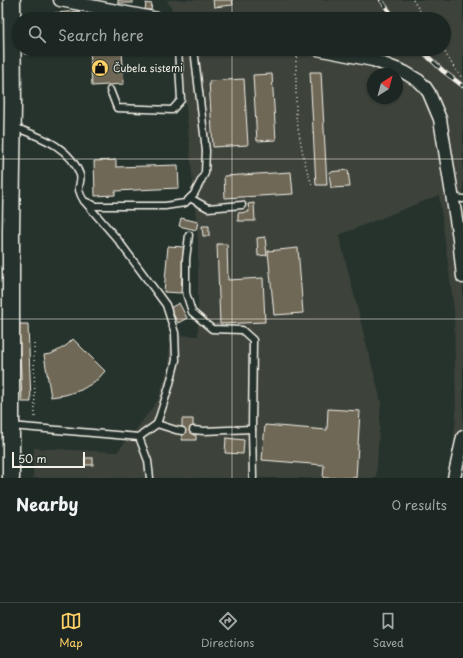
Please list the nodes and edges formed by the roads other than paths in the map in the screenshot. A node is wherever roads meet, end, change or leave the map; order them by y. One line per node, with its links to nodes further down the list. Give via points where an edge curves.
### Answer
1 (12, 0): 3 (main road)
2 (60, 0): 4 (street)
3 (12, 12)
4 (122, 12)
5 (12, 56): 10 (main road)
6 (179, 56): 9 (lane, via 182,100 172,110 117,108)
7 (195, 56): 11 (lane, via 206,151 205,173)
8 (353, 56): 12 (street, via 373,60 404,72 425,87 440,119)
9 (110, 90)
10 (13, 126): 13 (lane, via 47,140 66,152 75,163 81,177 79,189); 18 (main road)
11 (190, 198): 13 (lane, via 185,203 165,206 96,206); 14 (lane, via 208,208)
12 (458, 198): 16 (street)
13 (84, 201): 17 (lane, via 118,240 166,305 175,333 176,360)
14 (242, 205)
15 (189, 235): 19 (lane, via 186,293 192,312 212,329 242,330 252,340)
16 (463, 277)
17 (156, 424): 21 (lane); 22 (lane)
18 (6, 425): 22 (lane); 24 (main road)
19 (252, 429): 20 (lane); 26 (lane)
20 (193, 430)
21 (182, 431)
22 (140, 437): 25 (lane, via 148,461)
23 (463, 437): 27 (street)
24 (11, 478)
25 (150, 478)
26 (252, 478)
27 (454, 478)

